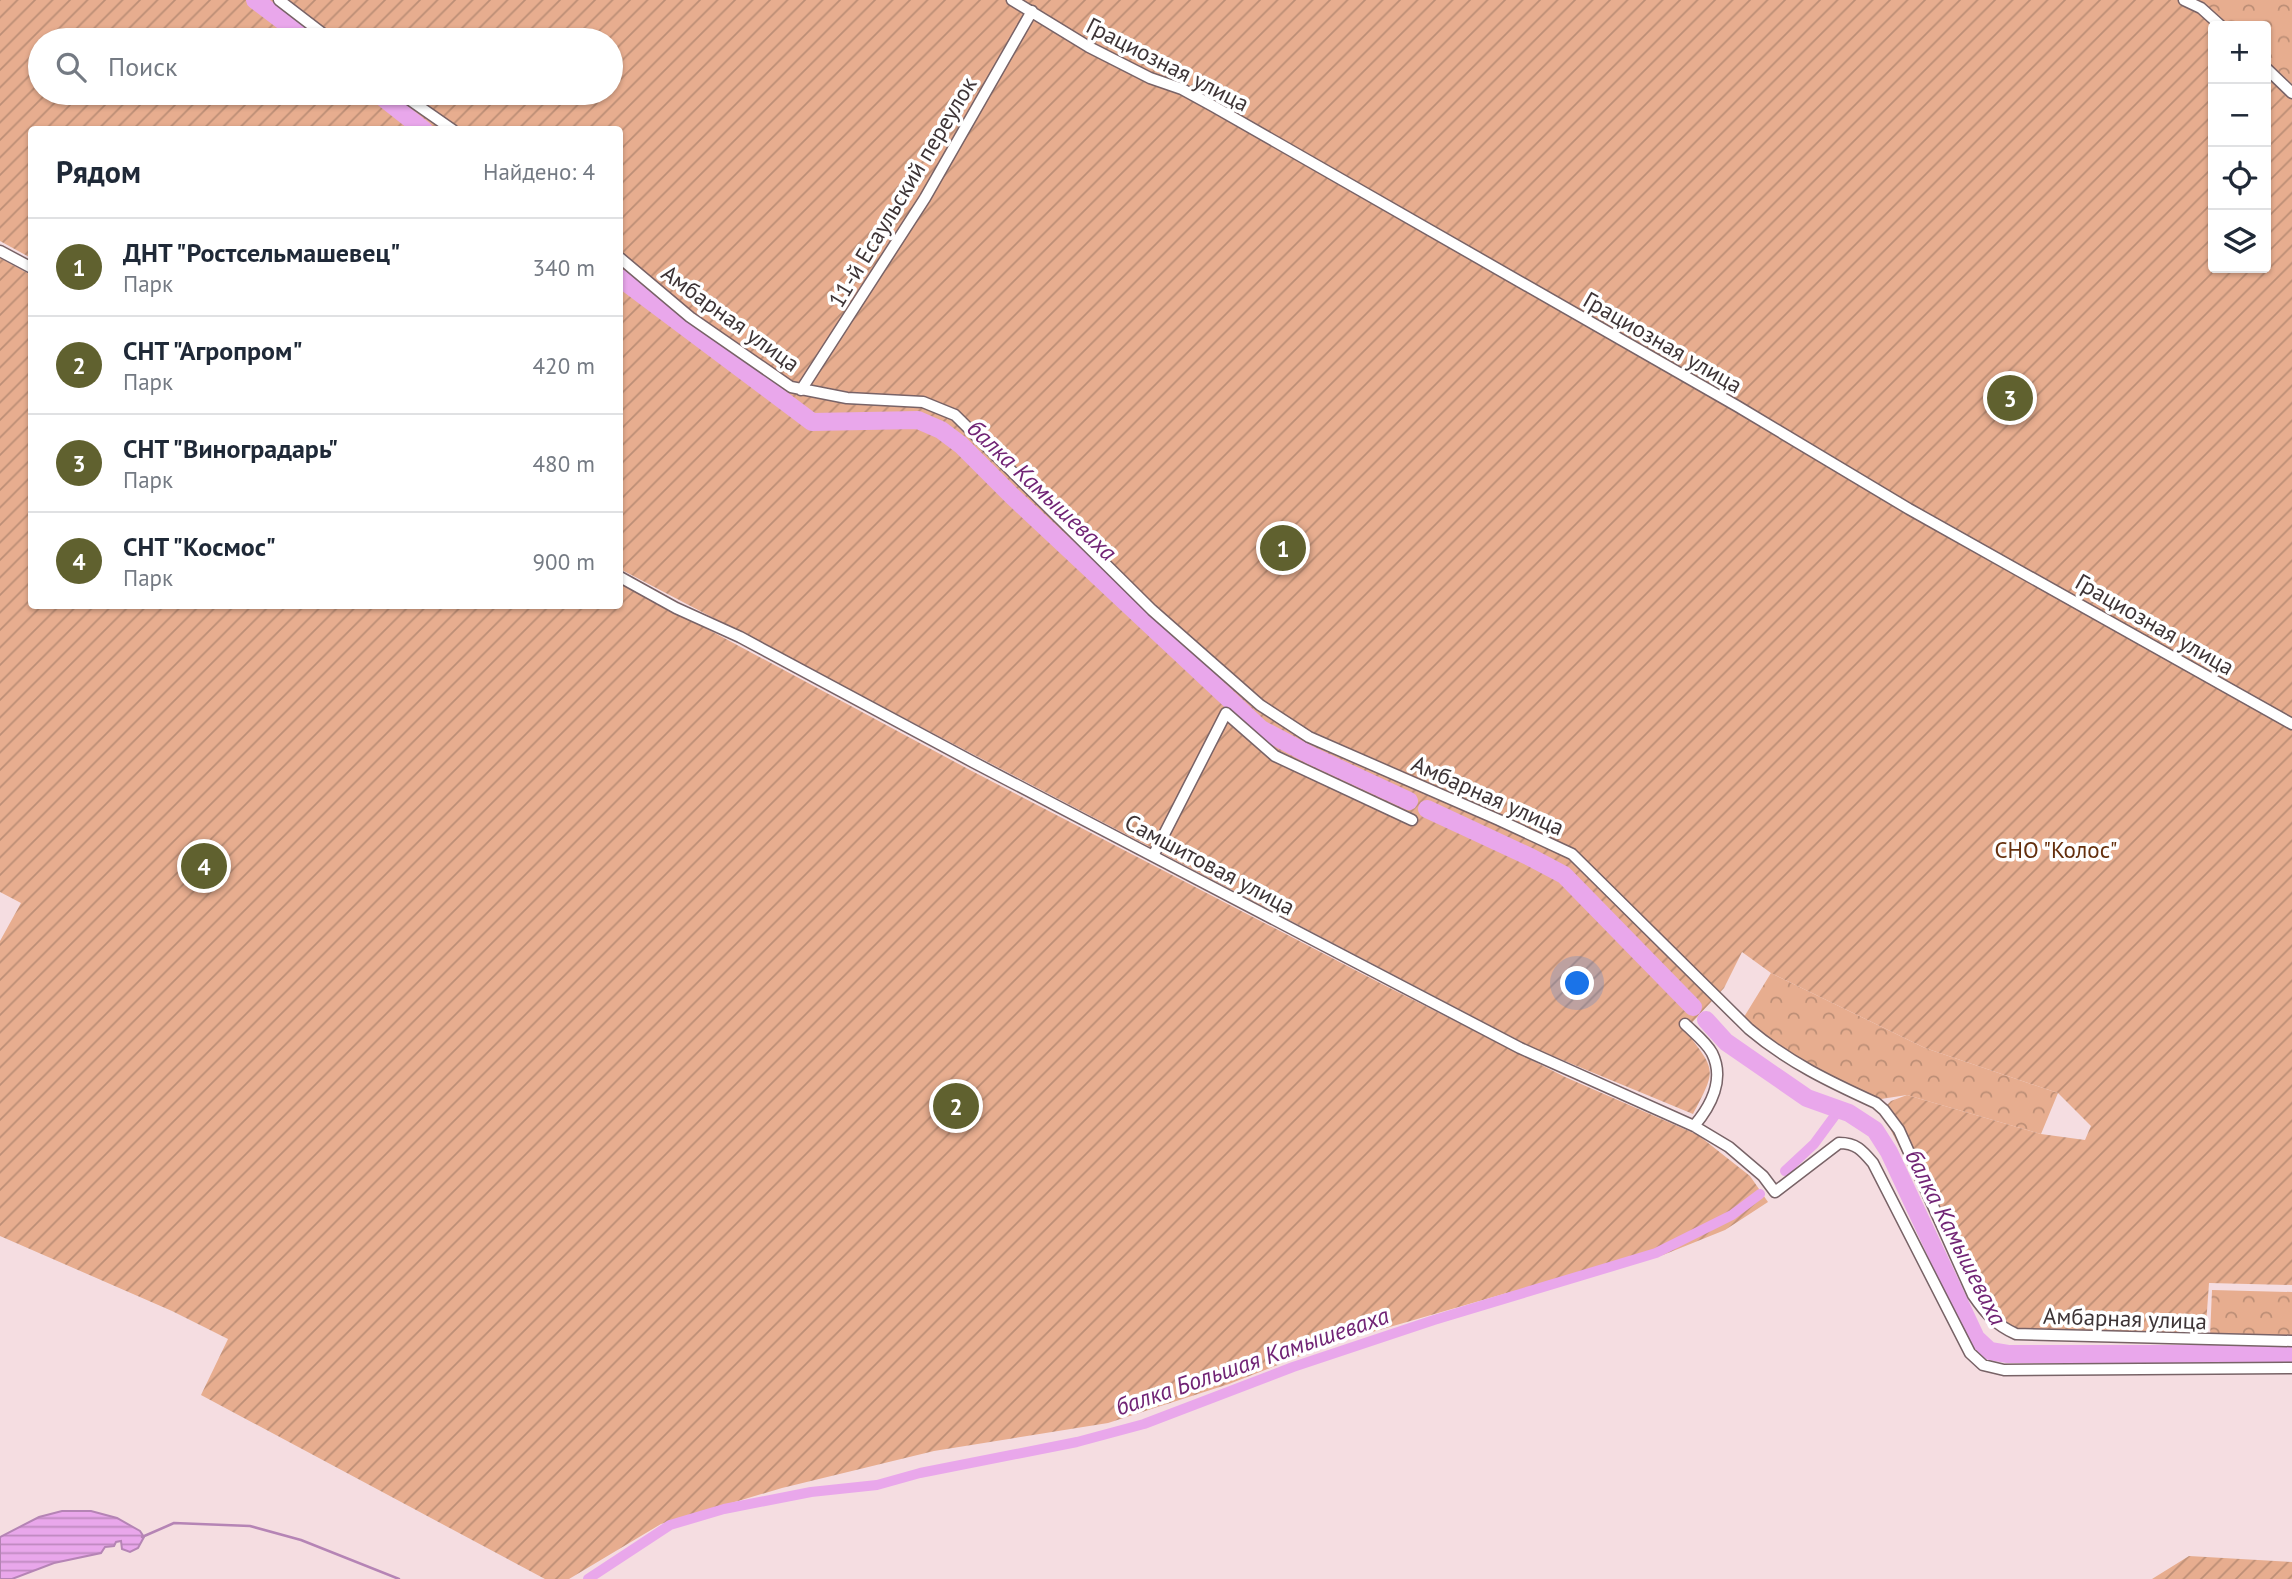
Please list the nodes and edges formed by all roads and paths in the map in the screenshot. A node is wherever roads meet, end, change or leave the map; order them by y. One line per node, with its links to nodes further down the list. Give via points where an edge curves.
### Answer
1 (279, 0): 6 (street)
2 (1012, 0): 4 (street, Грациозная улица)
3 (2183, 0): 5 (street)
4 (1032, 11): 14 (street, 11-й Есаульский переулок, via 925,198); 16 (street, Грациозная улица, via 1089,47 1213,106 1909,509)
5 (2215, 21)
6 (315, 28)
7 (2271, 73): 8 (street)
8 (2292, 93)
9 (417, 105): 10 (street)
10 (447, 126)
11 (0, 251): 13 (street)
12 (623, 261): 14 (street, Амбарная улица, via 690,317)
13 (28, 266)
14 (801, 390): 21 (street, Амбарная улица, via 923,402 955,415 1152,610 1285,723 1572,854 1775,1051 1884,1110 1899,1130 1973,1295 2003,1329 2016,1334)
15 (623, 579): 18 (street, Самшитовая улица)
16 (2292, 724)
17 (1412, 820): 18 (street, via 1275,756 1226,713)
18 (1153, 856): 20 (street, Самшитовая улица, via 1520,1048)
19 (1685, 1024): 20 (street, via 1711,1051 1717,1068 1713,1096)
20 (1694, 1126): 22 (street, Самшитовая улица, via 1729,1147 1775,1192 1839,1143 1862,1150 1873,1163 1970,1353 1983,1365 2004,1370)
21 (2292, 1341)
22 (2292, 1368)

